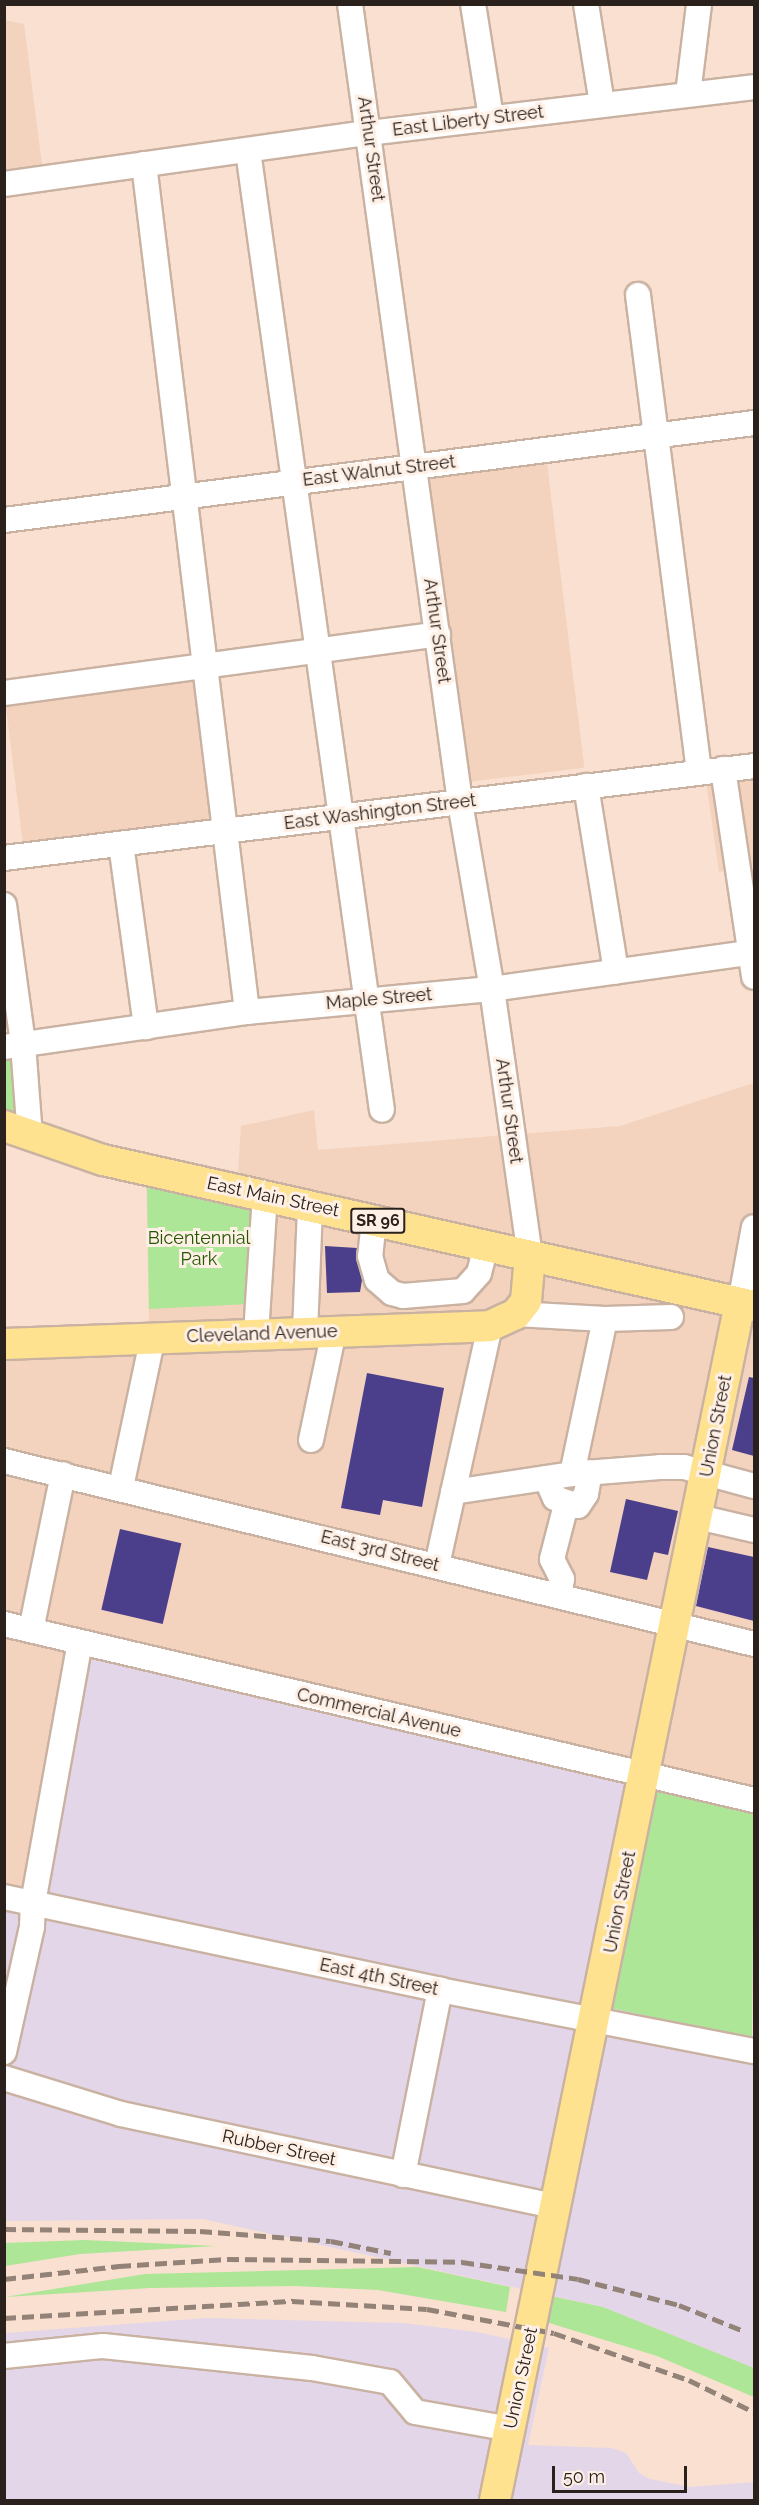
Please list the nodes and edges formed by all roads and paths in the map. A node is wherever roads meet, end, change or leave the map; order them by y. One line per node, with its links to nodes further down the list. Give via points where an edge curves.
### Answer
1 (351, 4): 9 (street, Arthur Street)
2 (473, 4): 8 (street)
3 (586, 4): 7 (street)
4 (699, 4): 6 (street)
5 (754, 87): 6 (street, East Liberty Street)
6 (688, 94): 7 (street, East Liberty Street)
7 (602, 105): 8 (street, East Liberty Street)
8 (491, 118): 9 (street, East Liberty Street)
9 (369, 133): 10 (street, East Liberty Street); 16 (street, Arthur Street)
10 (248, 151): 11 (street, East Liberty Street); 17 (street)
11 (144, 164): 12 (street, East Liberty Street); 18 (street)
12 (4, 184)
13 (638, 295): 15 (street)
14 (754, 423): 15 (street, East Walnut Street)
15 (655, 435): 16 (street, East Walnut Street); 26 (street)
16 (414, 466): 17 (street, East Walnut Street); 20 (street, Arthur Street)
17 (295, 482): 18 (street, East Walnut Street); 21 (street)
18 (184, 496): 19 (street, East Walnut Street); 22 (street)
19 (4, 520)
20 (438, 634): 21 (street); 28 (street, Arthur Street)
21 (318, 648): 22 (street); 29 (street)
22 (205, 664): 23 (street); 30 (street)
23 (4, 693)
24 (754, 766): 25 (street, East Washington Street)
25 (723, 770): 26 (street, East Washington Street); 34 (street)
26 (699, 772): 27 (street, East Washington Street)
27 (586, 786): 28 (street, East Washington Street); 35 (street)
28 (460, 802): 29 (street, East Washington Street); 37 (street, Arthur Street)
29 (341, 816): 30 (street, East Washington Street); 38 (street)
30 (225, 831): 31 (street, East Washington Street); 39 (street)
31 (121, 844): 32 (street, East Washington Street); 40 (street)
32 (4, 858)
33 (4, 905): 41 (street)
34 (753, 952): 35 (street, Maple Street); 36 (street)
35 (616, 972): 37 (street, Maple Street)
36 (754, 977)
37 (492, 989): 38 (street, Maple Street); 49 (street, Arthur Street)
38 (367, 1000): 39 (street, Maple Street); 42 (street)
39 (247, 1012): 40 (street, Maple Street)
40 (146, 1027): 41 (street, Maple Street)
41 (14, 1046): 43 (street)
42 (382, 1110)
43 (17, 1132): 44 (main road, East Main Street / SR 96, via 103,1160)
44 (265, 1196): 45 (main road, East Main Street / SR 96); 55 (street)
45 (310, 1206): 46 (main road, East Main Street / SR 96); 54 (street)
46 (374, 1220): 48 (main road, East Main Street / SR 96); 48 (street, via 370,1256 374,1272 382,1287 403,1296 463,1291 479,1273)
47 (754, 1227): 50 (street)
48 (486, 1246): 49 (main road, East Main Street / SR 96)
49 (530, 1256): 50 (main road, East Main Street / SR 96); 53 (main road, via 526,1301)
50 (747, 1305): 62 (main road, Union Street)
51 (671, 1317): 52 (street, Cleveland Avenue)
52 (605, 1319): 53 (street, Cleveland Avenue); 60 (street)
53 (503, 1320): 54 (main road, Cleveland Avenue); 66 (street)
54 (320, 1332): 55 (main road, Cleveland Avenue); 58 (street)
55 (256, 1334): 56 (main road, Cleveland Avenue)
56 (153, 1337): 57 (main road, Cleveland Avenue); 65 (street)
57 (4, 1344)
58 (311, 1440)
59 (4, 1461): 61 (street, East 3rd Street)
60 (581, 1473): 62 (street, via 684,1467); 63 (street); 67 (street, via 582,1503)
61 (63, 1474): 65 (street, East 3rd Street); 74 (street)
62 (706, 1476): 64 (street); 68 (main road, Union Street)
63 (546, 1478): 66 (street); 67 (street, via 551,1494)
64 (754, 1486)
65 (122, 1487): 70 (street, East 3rd Street)
66 (453, 1492): 70 (street)
67 (566, 1505): 71 (street, via 552,1559 562,1579)
68 (698, 1517): 69 (street); 73 (main road, Union Street)
69 (754, 1530)
70 (437, 1565): 71 (street, East 3rd Street)
71 (560, 1596): 73 (street, East 3rd Street)
72 (4, 1624): 74 (street, Commercial Avenue)
73 (677, 1625): 76 (street, East 3rd Street); 77 (main road, Union Street)
74 (31, 1630): 75 (street, Commercial Avenue)
75 (80, 1642): 77 (street, Commercial Avenue); 80 (street)
76 (754, 1644)
77 (645, 1776): 78 (street, Commercial Avenue); 82 (main road, Union Street)
78 (754, 1800)
79 (4, 1897): 80 (street, East 4th Street)
80 (33, 1903): 81 (street, East 4th Street); 84 (street, via 32,1927)
81 (440, 1990): 82 (street, East 4th Street); 86 (street)
82 (596, 2018): 83 (street, East 4th Street); 87 (main road, Union Street)
83 (754, 2051)
84 (4, 2052)
85 (4, 2078): 86 (street, Rubber Street, via 121,2114)
86 (403, 2175): 87 (street, Rubber Street)
87 (557, 2207): 89 (main road, Union Street)
88 (4, 2356): 89 (street, via 103,2346 312,2368 390,2382 415,2412)
89 (510, 2429): 90 (main road, Union Street)
90 (495, 2500)

